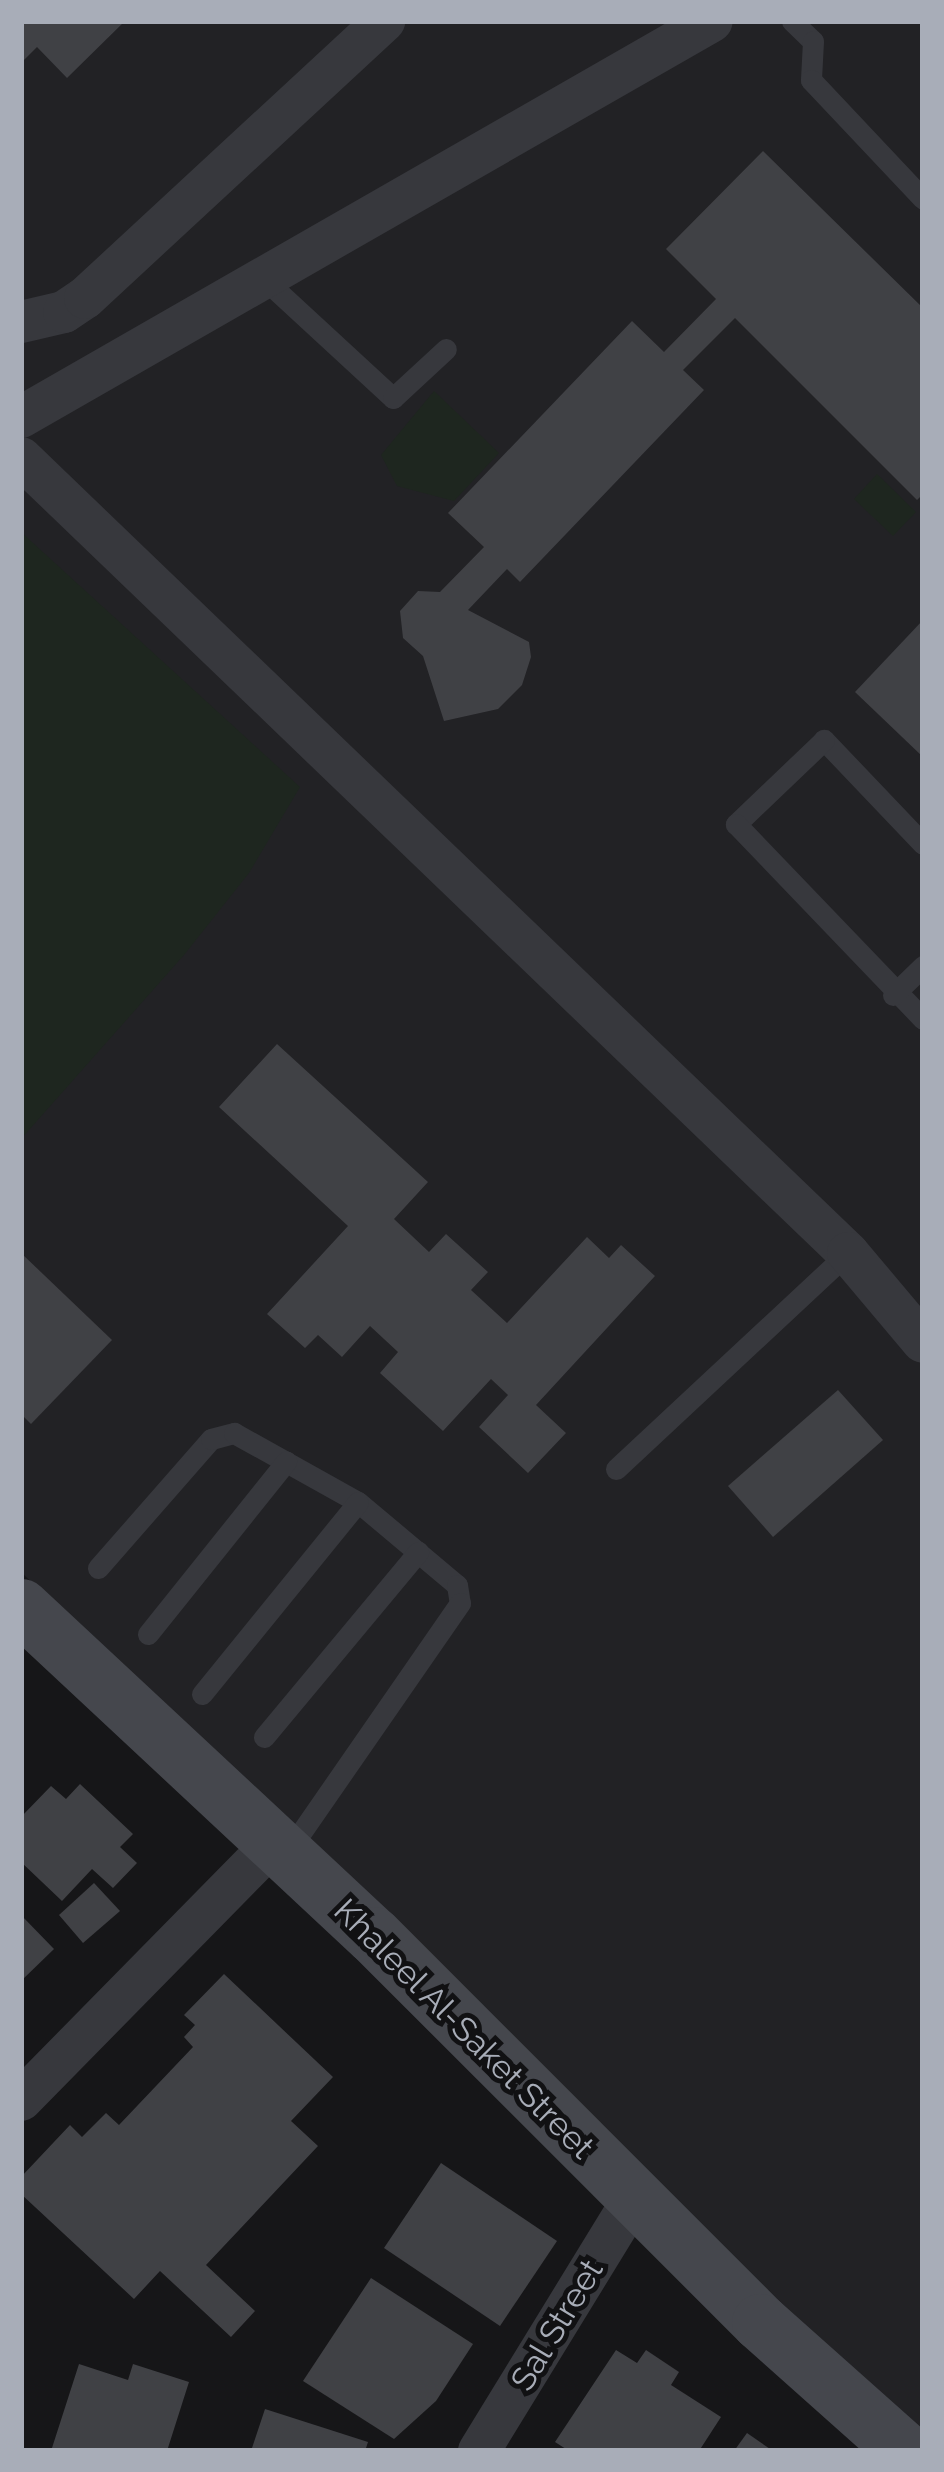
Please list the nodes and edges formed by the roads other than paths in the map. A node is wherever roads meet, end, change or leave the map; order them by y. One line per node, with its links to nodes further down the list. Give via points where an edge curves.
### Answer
1 (385, 21): 6 (street, via 85,298)
2 (792, 21): 4 (lane, via 813,41 811,80)
3 (684, 27): 5 (street)
4 (923, 199)
5 (263, 278): 7 (lane, via 393,398); 8 (street)
6 (21, 322)
7 (446, 349)
8 (21, 417)
9 (21, 458): 14 (street)
10 (923, 844): 12 (lane, via 824,740 736,824)
11 (923, 966): 12 (lane)
12 (893, 995): 13 (lane)
13 (923, 1019)
14 (848, 1253): 15 (street); 17 (lane)
15 (918, 1324)
16 (286, 1462): 18 (lane); 20 (lane, via 235,1433 212,1439); 22 (lane)
17 (616, 1468)
18 (358, 1502): 19 (lane); 23 (lane)
19 (418, 1552): 24 (lane); 25 (lane, via 457,1585 460,1603)
20 (98, 1568)
21 (21, 1607): 25 (street, Khaleel Al-Saket Street)
22 (148, 1634)
23 (202, 1694)
24 (265, 1736)
25 (279, 1850): 26 (street); 27 (street, Khaleel Al-Saket Street)
26 (21, 2100)
27 (634, 2198): 28 (street, Sal Street); 29 (street, Khaleel Al-Saket Street)
28 (479, 2451)
29 (905, 2451)

